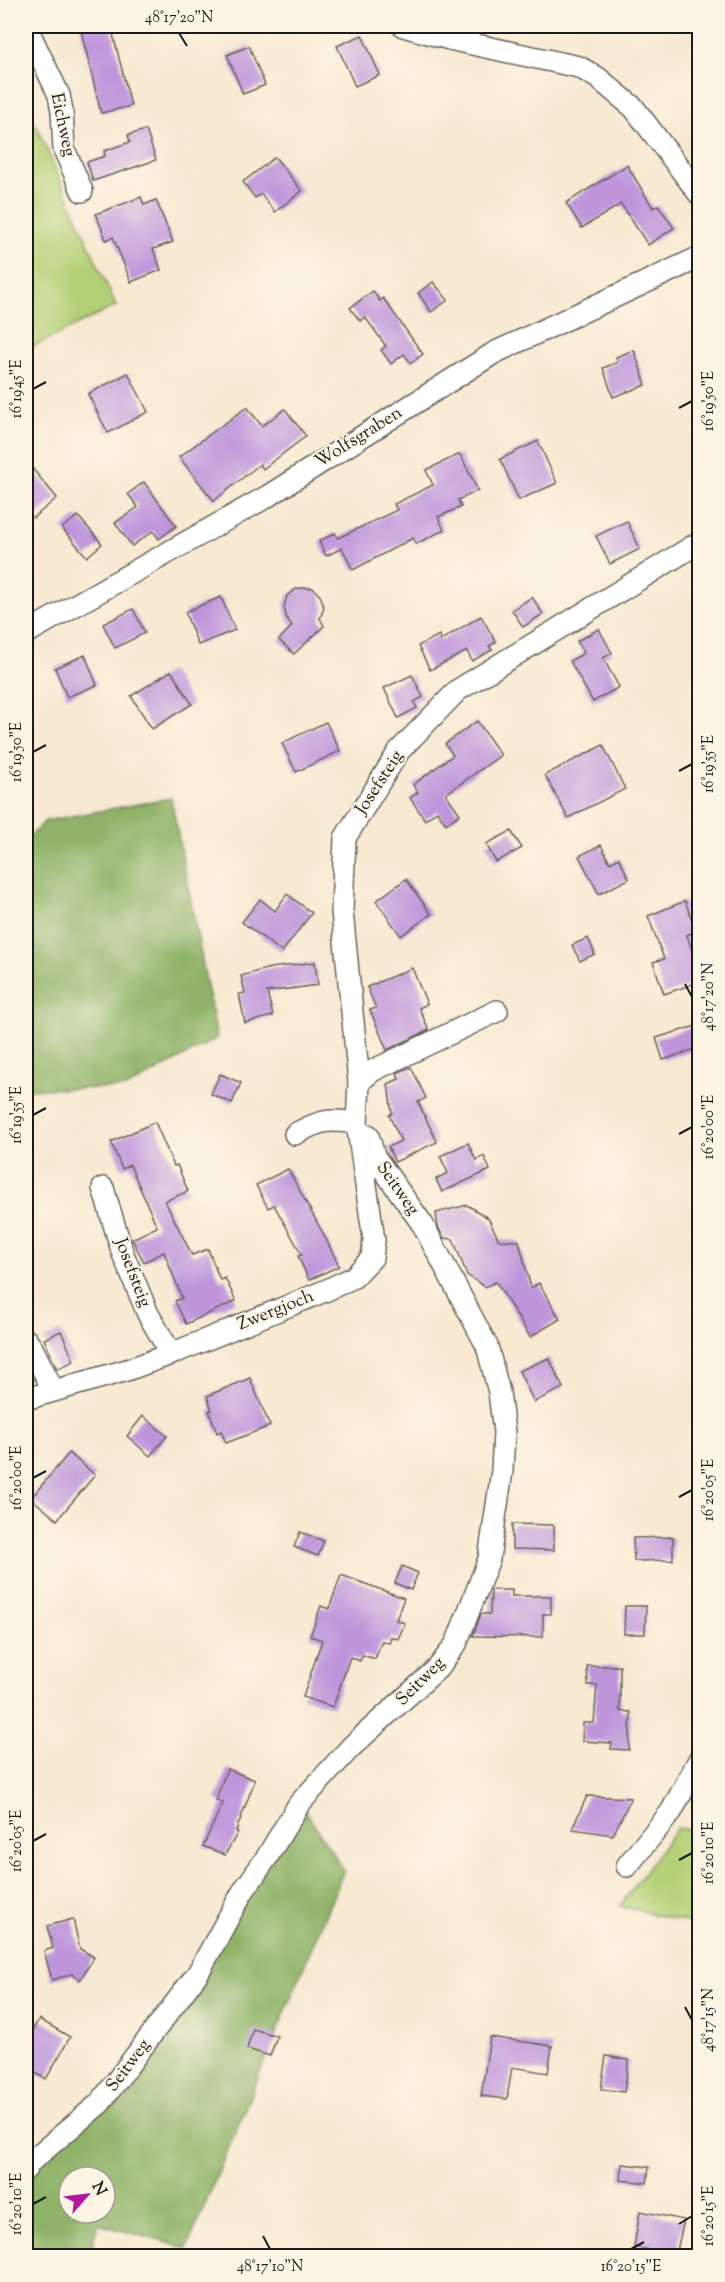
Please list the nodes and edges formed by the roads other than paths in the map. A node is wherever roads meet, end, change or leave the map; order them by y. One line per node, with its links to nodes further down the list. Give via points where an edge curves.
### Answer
1 (26, 26): 3 (street, Eichweg, via 59,96 64,149)
2 (403, 26): 4 (street, via 557,61 588,72 634,108)
3 (82, 191)
4 (699, 195)
5 (699, 257): 7 (street, Wolfsgraben, via 494,353 268,496)
6 (699, 542): 9 (street, Josefsteig, via 458,690 399,751 345,838 342,911)
7 (26, 633)
8 (497, 1011): 9 (street, via 372,1071)
9 (359, 1083): 10 (street, Josefsteig)
10 (358, 1114): 11 (street, via 339,1121 317,1122); 14 (street, Zwergjoch, via 374,1240 372,1258 354,1277 327,1290); 19 (street, Seitweg, via 375,1156 423,1225 487,1346 504,1432 489,1559 456,1644 438,1668 351,1747 299,1804 242,1893 198,1973 100,2103)
11 (295, 1134)
12 (103, 1188): 14 (street, Josefsteig, via 123,1254 148,1314)
13 (26, 1340): 15 (street)
14 (171, 1354): 15 (street, Zwergjoch)
15 (53, 1390): 16 (street, Zwergjoch)
16 (26, 1399)
17 (699, 1758): 18 (street, via 671,1812)
18 (627, 1866)
19 (26, 2169)

